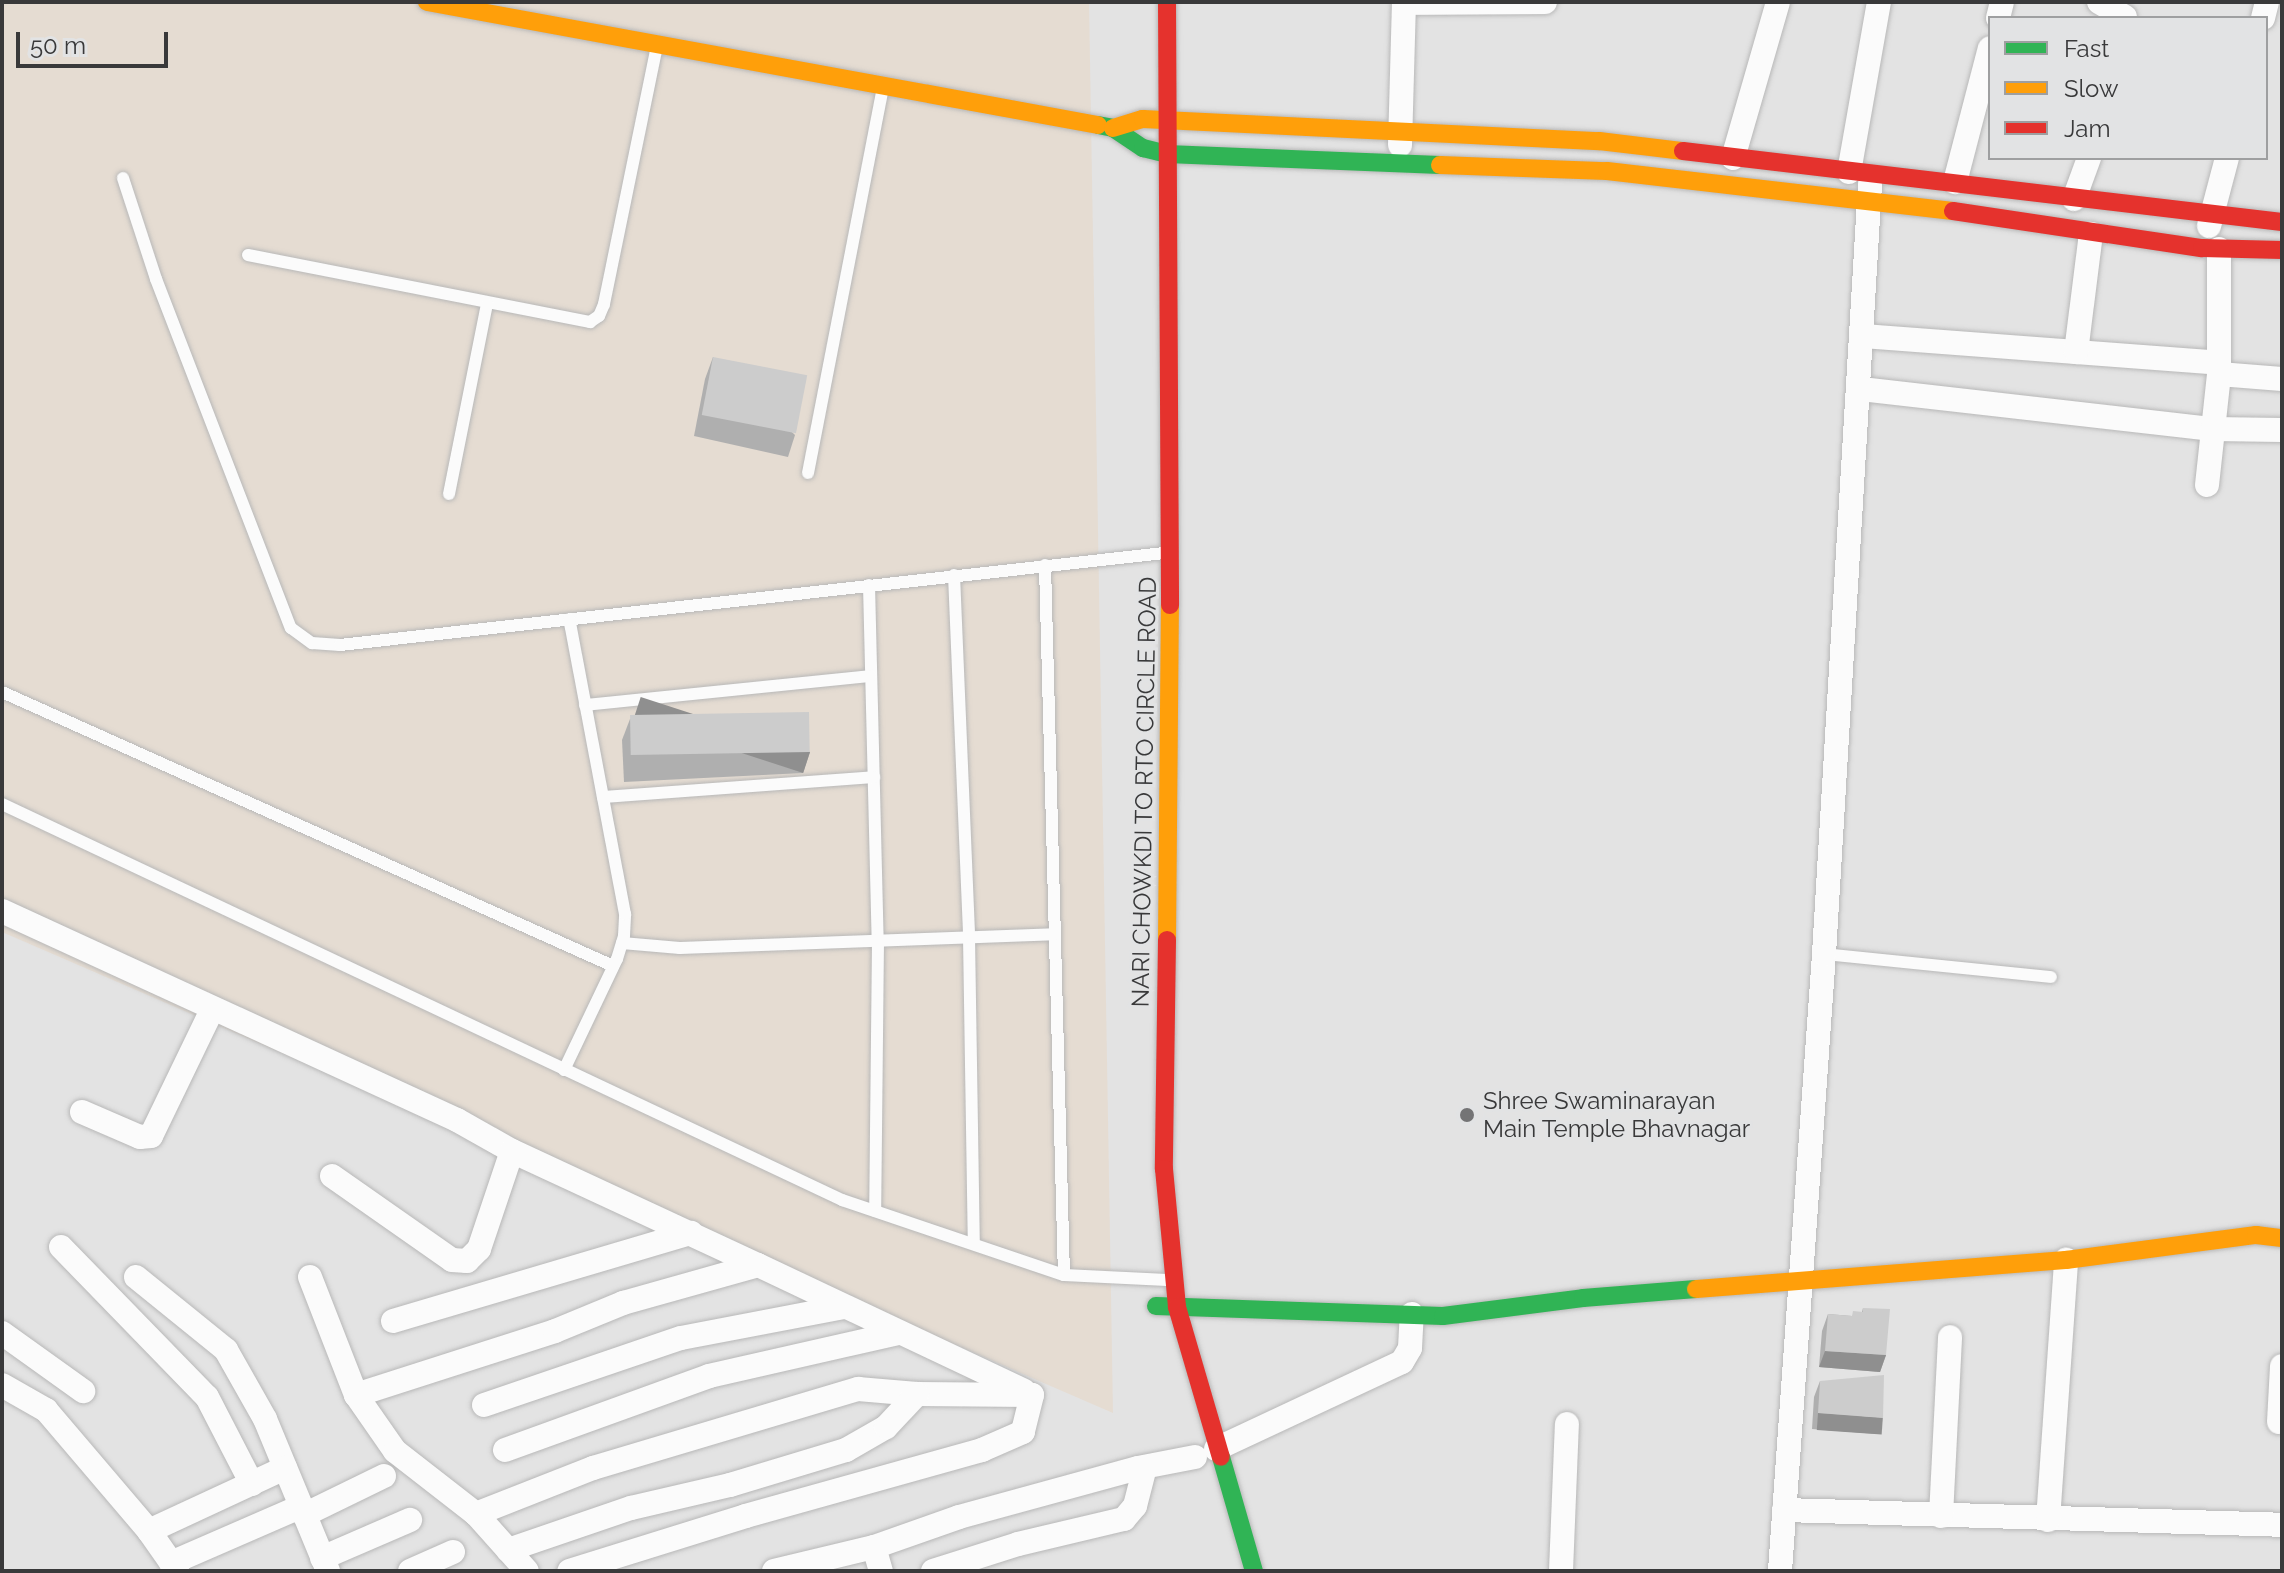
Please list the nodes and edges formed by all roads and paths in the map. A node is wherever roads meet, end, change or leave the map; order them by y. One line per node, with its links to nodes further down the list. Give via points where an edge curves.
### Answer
1 (427, 2): 9 (main road)
2 (1167, 2): 13 (main road, NARI CHOWKDI TO RTO CIRCLE ROAD)
3 (1545, 2): 7 (street)
4 (1778, 2): 18 (street)
5 (1879, 2): 22 (street)
6 (2099, 2): 8 (street)
7 (1404, 3): 15 (street)
8 (2127, 12)
9 (658, 43): 11 (main road); 33 (lane, via 599,316 578,322)
10 (1988, 56): 24 (street)
11 (883, 88): 14 (main road); 41 (lane)
12 (1143, 112): 13 (main road); 14 (main road); 17 (main road)
13 (1167, 122): 15 (main road); 16 (main road, NARI CHOWKDI TO RTO CIRCLE ROAD)
14 (1113, 128): 17 (main road)
15 (1399, 132): 18 (main road, via 1599,141); 21 (street)
16 (1167, 154): 17 (main road); 21 (main road); 44 (main road, NARI CHOWKDI TO RTO CIRCLE ROAD)
17 (1143, 156)
18 (1733, 158): 22 (main road)
19 (2088, 160): 25 (street)
20 (2226, 160): 27 (street)
21 (1400, 163): 26 (main road, via 1607,171)
22 (1861, 173): 24 (main road); 26 (street)
23 (123, 178): 48 (lane, via 156,279 291,628 312,643 340,645)
24 (1955, 182): 25 (main road)
25 (2074, 199): 27 (main road)
26 (1867, 202): 29 (main road); 34 (street)
27 (2212, 214): 28 (main road); 30 (street)
28 (2282, 222)
29 (2091, 234): 30 (main road); 35 (street)
30 (2211, 248): 31 (main road); 36 (street)
31 (2282, 250)
32 (248, 255): 33 (lane)
33 (487, 304): 43 (lane)
34 (1863, 336): 35 (street); 38 (street)
35 (2076, 352): 36 (street)
36 (2219, 368): 37 (street); 39 (street)
37 (2282, 379)
38 (1861, 389): 39 (street); 60 (street)
39 (2213, 429): 40 (street); 42 (street)
40 (2282, 430)
41 (808, 473)
42 (2207, 485)
43 (449, 494)
44 (1171, 553): 45 (lane); 79 (main road, NARI CHOWKDI TO RTO CIRCLE ROAD, via 1164,1169)
45 (1045, 565): 46 (lane); 56 (lane)
46 (954, 575): 47 (lane); 57 (lane)
47 (869, 585): 48 (lane); 49 (lane)
48 (569, 619): 51 (lane)
49 (871, 676): 51 (lane); 52 (lane)
50 (2, 692): 61 (lane)
51 (585, 705): 53 (lane)
52 (874, 777): 53 (lane); 58 (lane)
53 (603, 797): 59 (lane, via 625,914)
54 (2, 804): 64 (lane)
55 (2, 911): 63 (street)
56 (1054, 934): 57 (lane); 76 (lane)
57 (969, 937): 58 (lane); 71 (lane)
58 (878, 941): 59 (lane, via 680,948); 68 (lane)
59 (622, 943): 61 (lane)
60 (1824, 954): 62 (lane); 81 (street)
61 (613, 966): 64 (lane)
62 (2051, 977)
63 (212, 1010): 65 (street, via 151,1136 140,1137); 66 (street, via 445,1114)
64 (564, 1070): 68 (lane)
65 (82, 1112)
66 (512, 1151): 67 (street, via 479,1249 467,1261 452,1260); 69 (street)
67 (332, 1176)
68 (875, 1211): 71 (lane)
69 (691, 1233): 75 (street); 85 (street)
70 (2282, 1238): 74 (main road, via 2256,1235)
71 (974, 1244): 76 (lane)
72 (61, 1247): 103 (street, via 207,1397)
73 (1150, 1260): 80 (main road)
74 (2066, 1260): 81 (main road); 109 (street)
75 (758, 1265): 82 (street); 93 (street, via 623,1303 555,1331)
76 (1064, 1275): 80 (lane)
77 (136, 1277): 101 (street, via 226,1350 265,1419)
78 (310, 1277): 93 (street)
79 (1174, 1280): 80 (lane); 83 (main road, NARI CHOWKDI TO RTO CIRCLE ROAD)
80 (1152, 1281): 83 (main road, via 1158,1313)
81 (1800, 1282): 84 (main road, via 1583,1298 1443,1316); 104 (street)
82 (844, 1307): 87 (street); 95 (street, via 674,1340)
83 (1177, 1307): 84 (main road); 99 (main road, NARI CHOWKDI TO RTO CIRCLE ROAD)
84 (1412, 1314): 99 (street, via 1410,1348 1402,1362)
85 (393, 1321)
86 (2, 1333): 91 (street)
87 (898, 1333): 94 (street); 98 (street, via 705,1377)
88 (1950, 1337): 107 (street)
89 (2282, 1366): 96 (street)
90 (2, 1385): 111 (street, via 46,1410)
91 (83, 1391)
92 (917, 1394): 94 (street); 106 (street, via 858,1389 593,1468); 113 (street, via 886,1427 846,1450 631,1508)
93 (356, 1395): 106 (street, via 395,1451)
94 (1032, 1395): 119 (street, via 1023,1432 982,1450)
95 (484, 1405)
96 (2279, 1422)
97 (1567, 1424): 124 (street)
98 (505, 1450)
99 (1200, 1455): 100 (street); 123 (main road, NARI CHOWKDI TO RTO CIRCLE ROAD)
100 (1145, 1467): 112 (street, via 959,1517); 122 (street, via 1135,1506 1124,1519)
101 (285, 1468): 103 (street); 105 (street)
102 (384, 1476): 105 (street)
103 (252, 1484): 111 (street)
104 (1784, 1510): 107 (street); 125 (street)
105 (302, 1511): 115 (street); 116 (street)
106 (476, 1514): 113 (street)
107 (1941, 1516): 109 (street)
108 (410, 1520): 115 (street)
109 (2048, 1520): 110 (street)
110 (2282, 1525)
111 (149, 1531): 116 (street)
112 (874, 1547): 120 (street); 121 (street)
113 (508, 1550): 118 (street)
114 (453, 1552): 117 (street)
115 (325, 1564)
116 (174, 1567)
117 (410, 1571)
118 (527, 1571)
119 (569, 1571)
120 (774, 1571)
121 (881, 1571)
122 (933, 1571)
123 (1254, 1571)
124 (1561, 1571)
125 (1780, 1571)

